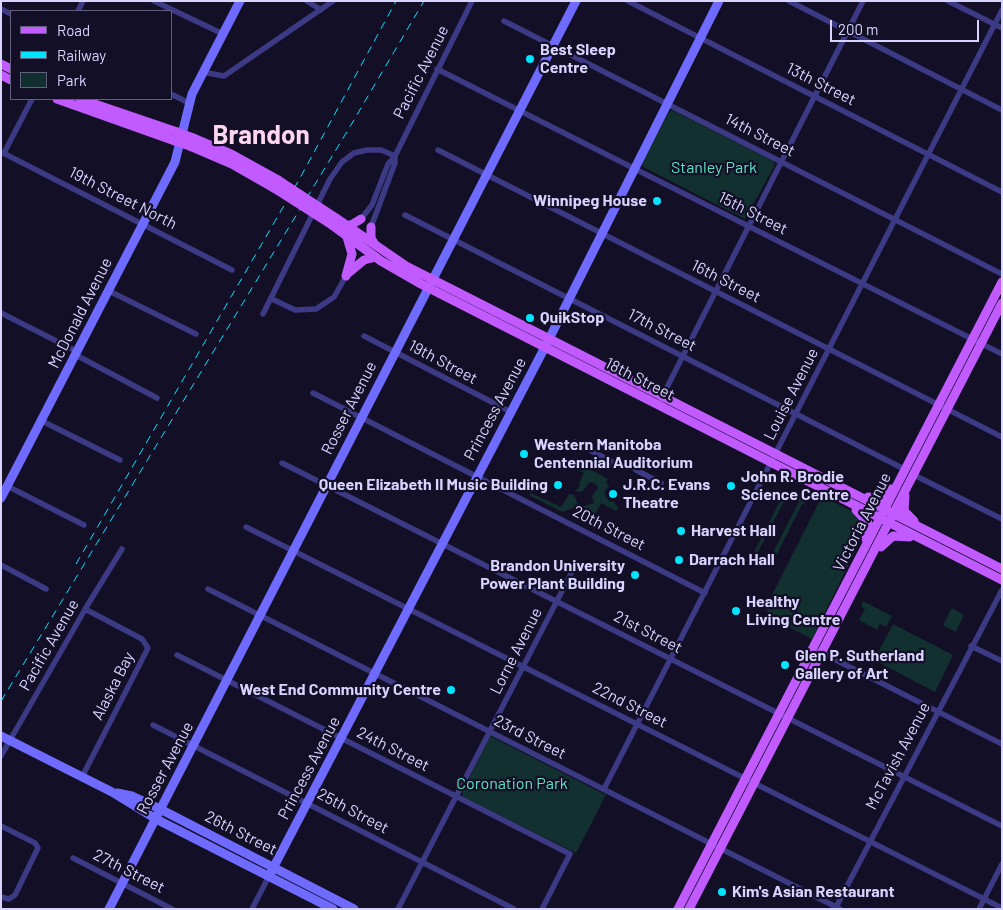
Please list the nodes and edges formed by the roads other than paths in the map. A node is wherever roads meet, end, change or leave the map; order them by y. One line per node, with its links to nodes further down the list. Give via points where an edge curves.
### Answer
1 (154, 1): 18 (street)
2 (240, 1): 18 (street, McDonald Avenue)
3 (307, 1): 12 (street)
4 (333, 1): 12 (street)
5 (472, 1): 21 (street, Pacific Avenue)
6 (576, 1): 20 (street, Rosser Avenue)
7 (628, 1): 19 (street, 13th Street)
8 (720, 1): 19 (street, Princess Avenue)
9 (789, 1): 17 (street)
10 (864, 1): 17 (street)
11 (948, 1): 15 (street)
12 (321, 10): 22 (street, via 224,76)
13 (1002, 10): 15 (street, Louise Avenue)
14 (504, 21): 20 (street, 14th Street)
15 (994, 24): 16 (street); 23 (street, Louise Avenue)
16 (1002, 28)
17 (848, 32): 23 (street); 25 (street)
18 (223, 34): 22 (street, McDonald Avenue)
19 (701, 38): 25 (street, 13th Street); 30 (street, Princess Avenue)
20 (554, 45): 30 (street, 14th Street); 31 (street, Rosser Avenue)
21 (437, 69): 31 (street, 15th Street); 37 (street, Pacific Avenue)
22 (203, 72): 29 (street, McDonald Avenue)
23 (961, 89): 32 (street); 36 (street, Louise Avenue)
24 (172, 94): 29 (street)
25 (815, 96): 36 (street, 13th Street); 38 (street)
26 (31, 100): 35 (street)
27 (60, 100): 33 (main road)
28 (83, 100): 33 (main road)
29 (189, 103): 33 (street, McDonald Avenue)
30 (668, 103): 38 (street, 14th Street); 39 (street, Princess Avenue)
31 (521, 110): 39 (street, 15th Street); 40 (street, Rosser Avenue)
32 (1002, 110)
33 (178, 138): 45 (main road, 18th Street, bridge, via 276,184); 46 (street, McDonald Avenue, via 175,162)
34 (438, 150): 40 (street, 16th Street)
35 (2, 152): 46 (street, 19th Street North)
36 (928, 154): 41 (street, 13th Street); 44 (street, Louise Avenue)
37 (395, 156): 43 (street, Pacific Avenue, via 388,164 372,206); 49 (street, Pacific Avenue); 63 (street, via 381,150 367,150 354,153 342,162 330,179)
38 (782, 162): 44 (street, 14th Street); 48 (street)
39 (635, 168): 48 (street, 15th Street); 50 (street, Princess Avenue)
40 (488, 175): 50 (street, 16th Street); 52 (street, Rosser Avenue)
41 (1002, 192)
42 (405, 215): 52 (street, 17th Street)
43 (361, 219): 47 (main road)
44 (895, 219): 55 (street, 14th Street); 58 (street, Louise Avenue)
45 (334, 221): 47 (main road, 18th Street); 51 (main road, 18th Street)
46 (143, 224): 54 (street, 19th Street North); 60 (street, McDonald Avenue)
47 (345, 225): 53 (main road, 18th Street)
48 (749, 226): 58 (street, 15th Street); 61 (street)
49 (371, 227): 53 (main road)
50 (602, 233): 61 (street, 16th Street); 62 (street, Princess Avenue)
51 (347, 236): 53 (main road, 18th Street); 56 (main road, via 352,254)
52 (455, 239): 59 (street, Rosser Avenue); 62 (street, 17th Street)
53 (376, 252): 56 (main road); 59 (main road, 18th Street)
54 (232, 270)
55 (1002, 274)
56 (346, 276): 63 (street, via 334,297 316,309 295,310)
57 (1002, 282): 69 (main road, Victoria Avenue)
58 (862, 283): 69 (street, 15th Street); 71 (street, Louise Avenue)
59 (432, 285): 70 (main road, 18th Street); 72 (street, Rosser Avenue)
60 (109, 291): 67 (street); 73 (street, McDonald Avenue)
61 (716, 291): 71 (street, 16th Street); 75 (street)
62 (569, 298): 70 (street, Princess Avenue); 75 (street, 17th Street)
63 (272, 299): 66 (street)
64 (1002, 303): 69 (main road, Victoria Avenue)
65 (1, 313): 73 (street)
66 (263, 314)
67 (196, 334)
68 (364, 336): 72 (street, 19th Street)
69 (977, 342): 74 (street, 15th Street); 79 (main road, Victoria Avenue)
70 (546, 343): 78 (main road, 18th Street); 80 (street, Princess Avenue)
71 (829, 349): 79 (street, 16th Street); 81 (street, Louise Avenue)
72 (394, 352): 80 (street, 19th Street); 82 (street, Rosser Avenue)
73 (77, 353): 77 (street); 83 (street, McDonald Avenue)
74 (1002, 354)
75 (683, 356): 78 (street); 81 (street, 17th Street)
76 (313, 393): 82 (street, 20th Street)
77 (157, 398)
78 (660, 401): 86 (main road, 18th Street)
79 (943, 406): 84 (street, 16th Street); 89 (main road, Victoria Avenue); 89 (main road, Victoria Avenue, via 912,458)
80 (511, 412): 90 (street, Princess Avenue)
81 (796, 414): 86 (street, Louise Avenue); 89 (street, 17th Street)
82 (361, 417): 90 (street, 20th Street); 95 (street, Rosser Avenue)
83 (40, 420): 87 (street); 96 (street, McDonald Avenue)
84 (1002, 437)
85 (575, 442): 92 (street, via 620,465 631,464)
86 (774, 459): 91 (main road, 18th Street); 93 (main road, 18th Street); 114 (street, Louise Avenue)
87 (120, 460)
88 (282, 462): 95 (street, 21st Street)
89 (908, 471): 93 (main road, via 879,500); 94 (main road, Victoria Avenue); 98 (main road, Victoria Avenue); 99 (street, 17th Street)
90 (477, 476): 102 (street, Princess Avenue); 114 (street, 20th Street)
91 (806, 480): 98 (main road, 18th Street); 112 (main road, via 859,512 868,523 867,536)
92 (661, 483)
93 (830, 483): 98 (main road, 18th Street)
94 (909, 484): 98 (main road, Victoria Avenue); 103 (main road, via 903,503 905,513)
95 (326, 485): 102 (street, 21st Street); 105 (street, Rosser Avenue)
96 (7, 486): 97 (street, McDonald Avenue); 100 (street)
97 (1, 498)
98 (887, 516): 103 (main road, 18th Street); 112 (main road, Victoria Avenue)
99 (1002, 519)
100 (84, 525)
101 (246, 527): 105 (street, 22nd Street)
102 (442, 543): 115 (street, 21st Street); 116 (street, Princess Avenue)
103 (943, 545): 108 (main road, 18th Street); 109 (main road, 18th Street); 112 (main road, via 930,547 909,536 893,536 882,544)
104 (122, 549): 117 (street, Pacific Avenue)
105 (295, 551): 116 (street, 22nd Street); 118 (street, Rosser Avenue)
106 (1, 565): 110 (street)
107 (575, 566): 115 (street, Lorne Avenue)
108 (1002, 569)
109 (1002, 580)
110 (46, 589)
111 (208, 589): 118 (street, 23rd Street)
112 (849, 590): 120 (main road, Victoria Avenue)
113 (1002, 590): 119 (street, McTavish Avenue)
114 (705, 593): 122 (street, Louise Avenue)
115 (557, 601): 122 (street, 21st Street); 124 (street, Lorne Avenue)
116 (409, 608): 124 (street, 22nd Street); 125 (street, Princess Avenue)
117 (85, 609): 132 (street, Pacific Avenue); 138 (street, Alaska Bay, via 142,639 148,648)
118 (261, 616): 125 (street, 23rd Street); 126 (street, Rosser Avenue)
119 (971, 646): 123 (street); 127 (street, McTavish Avenue)
120 (817, 650): 127 (street); 128 (main road, Victoria Avenue)
121 (177, 655): 126 (street, 24th Street)
122 (670, 659): 128 (street, 21st Street); 130 (street, Louise Avenue)
123 (1002, 661)
124 (524, 666): 130 (street, 22nd Street); 131 (street, Lorne Avenue)
125 (376, 674): 131 (street, 23rd Street); 133 (street, Princess Avenue)
126 (228, 680): 133 (street, 24th Street); 135 (street, Rosser Avenue)
127 (937, 711): 134 (street); 137 (street, McTavish Avenue)
128 (784, 716): 137 (street, 21st Street); 139 (main road, Victoria Avenue)
129 (153, 725): 135 (street, 25th Street)
130 (637, 725): 139 (street, 22nd Street); 140 (street, Louise Avenue)
131 (489, 732): 140 (street, 23rd Street); 142 (street, Lorne Avenue)
132 (6, 738): 136 (street, Pacific Avenue); 138 (street, 26th Street)
133 (342, 738): 142 (street, 24th Street); 143 (street, Princess Avenue)
134 (1002, 744)
135 (194, 746): 143 (street, 25th Street); 144 (street, Rosser Avenue)
136 (1, 756)
137 (903, 776): 147 (street, 21st Street); 148 (street, McTavish Avenue)
138 (82, 777): 141 (street, 26th Street)
139 (750, 781): 148 (street, 22nd Street); 149 (main road, Victoria Avenue)
140 (604, 789): 149 (street, 23rd Street)
141 (112, 792): 144 (street, 26th Street, via 132,796); 145 (street, 26th Street)
142 (456, 796): 151 (street, Lorne Avenue); 167 (street, 24th Street, via 570,854)
143 (307, 802): 151 (street, 25th Street); 153 (street, Princess Avenue)
144 (160, 809): 145 (street, Rosser Avenue); 153 (street, 26th Street)
145 (156, 818): 154 (street, 26th Street); 155 (street, Rosser Avenue)
146 (1, 826): 156 (street, via 35,843 38,848 15,895 9,899)
147 (1002, 826)
148 (869, 841): 157 (street, 22nd Street); 158 (street, McTavish Avenue)
149 (716, 846): 158 (street, 23rd Street); 168 (main road, Victoria Avenue); 169 (main road, Victoria Avenue)
150 (74, 858): 155 (street, 27th Street)
151 (421, 862): 165 (street, Lorne Avenue); 166 (street, 25th Street)
152 (1002, 864): 157 (street)
153 (273, 867): 154 (street, Princess Avenue); 164 (street, 26th Street)
154 (268, 876): 162 (street, Princess Avenue); 163 (street, 26th Street)
155 (122, 883): 160 (street, Rosser Avenue); 161 (street, 27th Street)
156 (1, 897)
157 (984, 899): 159 (street, 22nd Street); 170 (street)
158 (837, 908)
159 (1002, 908)
160 (109, 909)
161 (172, 909)
162 (252, 909)
163 (333, 909)
164 (354, 909)
165 (398, 909)
166 (514, 909)
167 (542, 909)
168 (678, 909)
169 (689, 909)
170 (979, 909)

